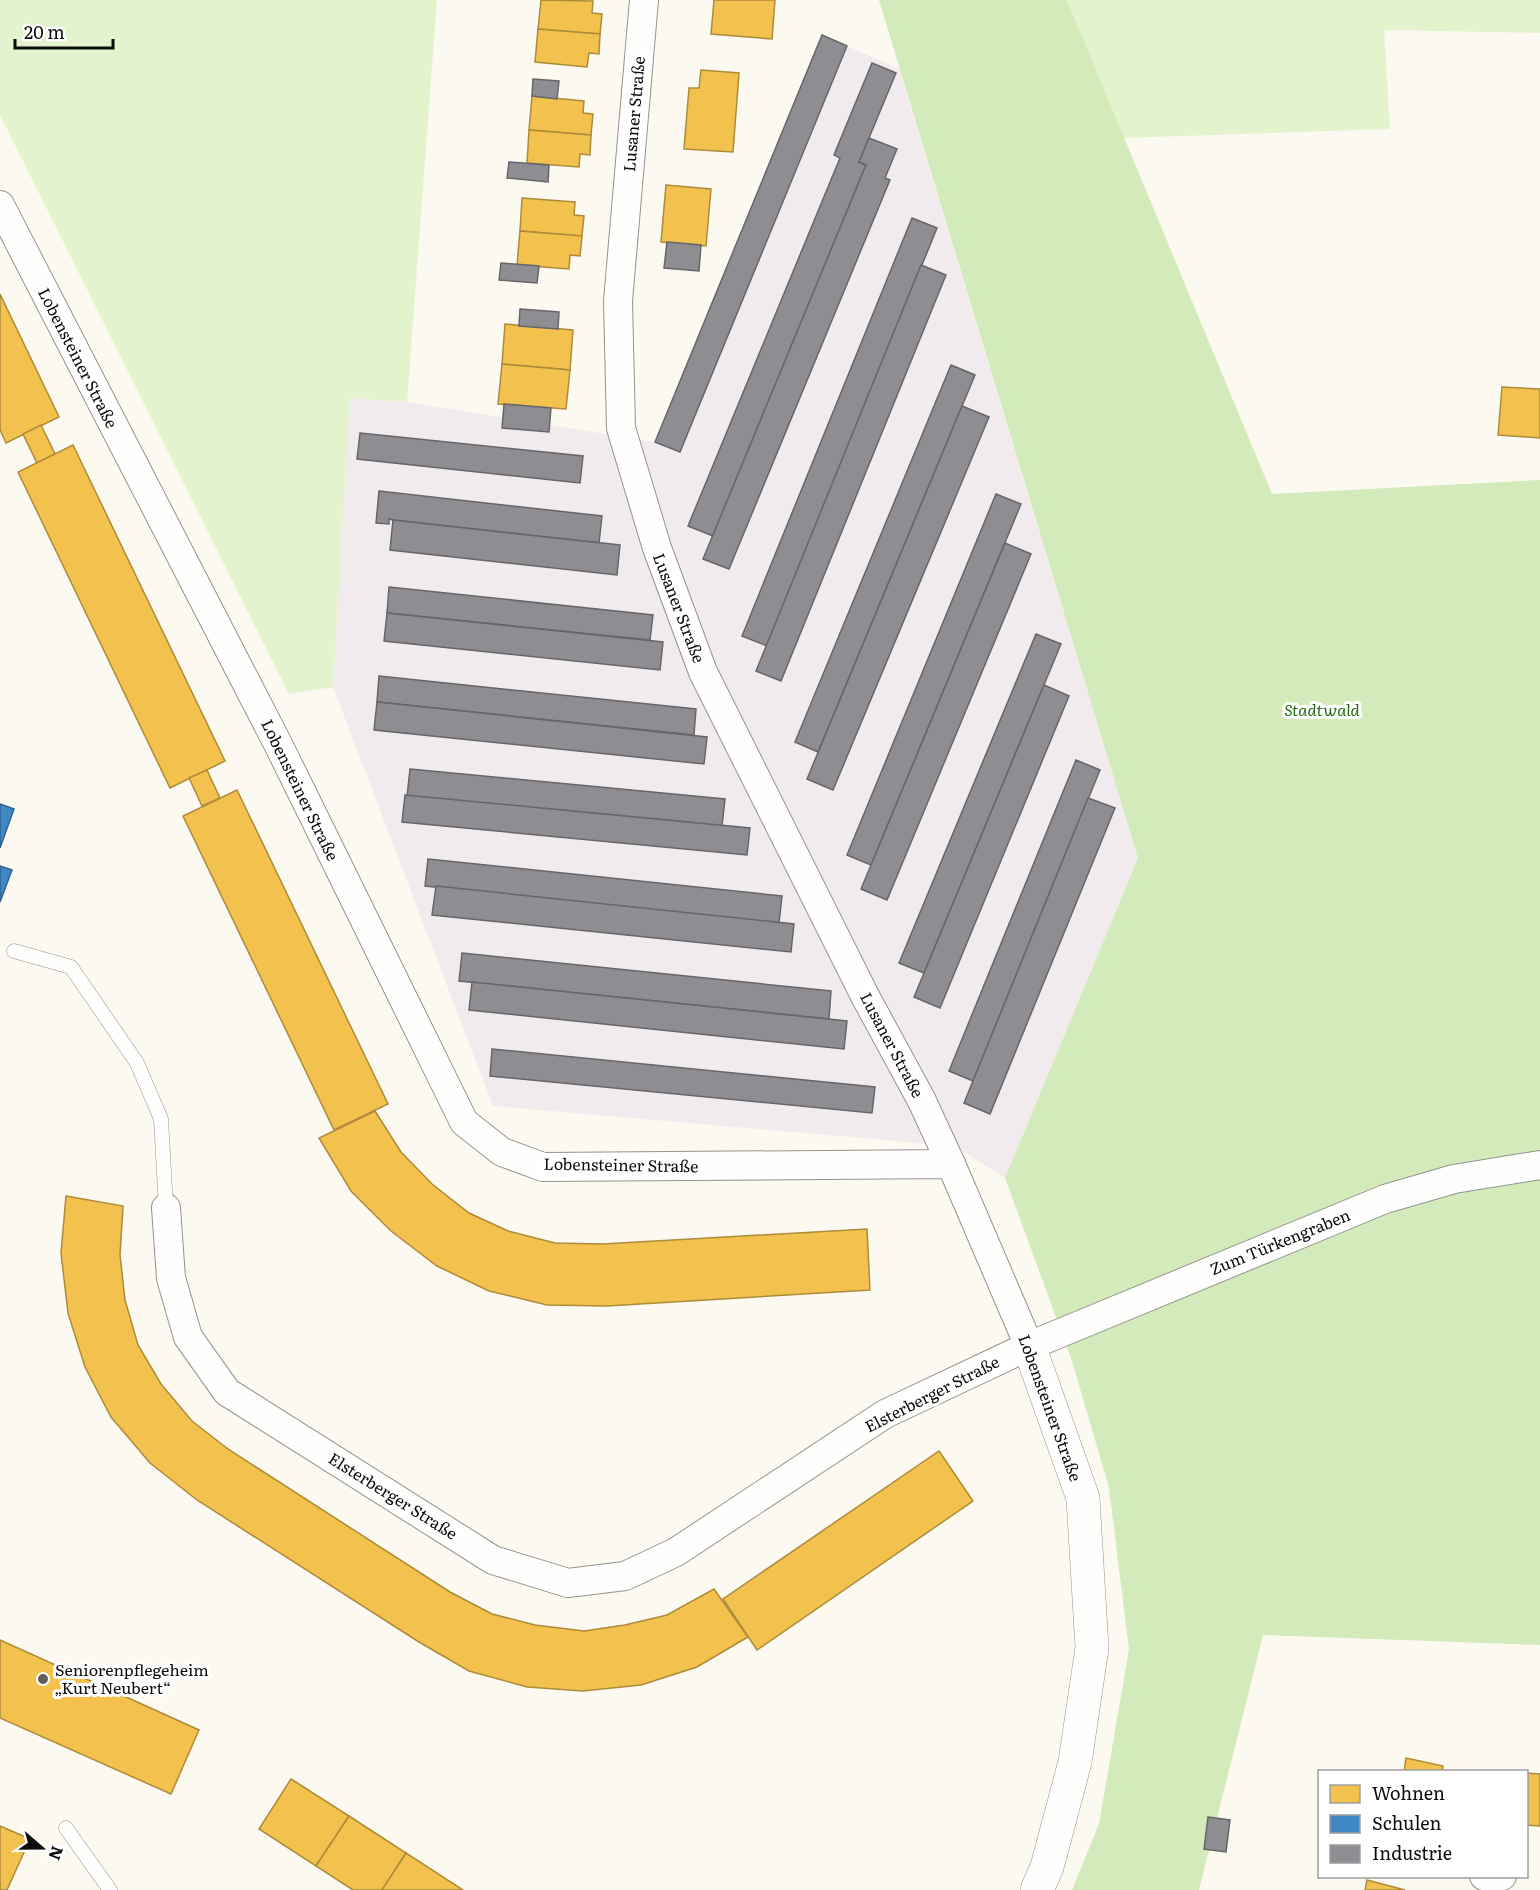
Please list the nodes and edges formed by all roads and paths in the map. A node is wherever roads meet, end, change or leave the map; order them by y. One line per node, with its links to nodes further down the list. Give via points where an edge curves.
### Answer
1 (644, 0): 4 (street, Lusaner Straße, via 618,301 621,428 657,548 703,672)
2 (0, 205): 4 (street, Lobensteiner Straße, via 280,748 464,1122 502,1152 543,1167)
3 (14, 951): 6 (lane, Elsterberger Straße, via 71,967 137,1063 161,1119)
4 (951, 1164): 7 (street, Lobensteiner Straße)
5 (1540, 1165): 7 (street, Zum Türkengraben, via 1454,1179 1385,1199)
6 (166, 1208): 7 (street, Elsterberger Straße, via 171,1278 188,1337 227,1392 493,1560 568,1583 625,1576 676,1552 885,1414)
7 (1029, 1346): 10 (street, Lobensteiner Straße, via 1083,1498 1092,1648 1076,1762)
8 (66, 1828): 9 (lane)
9 (108, 1889)
10 (1037, 1890)

